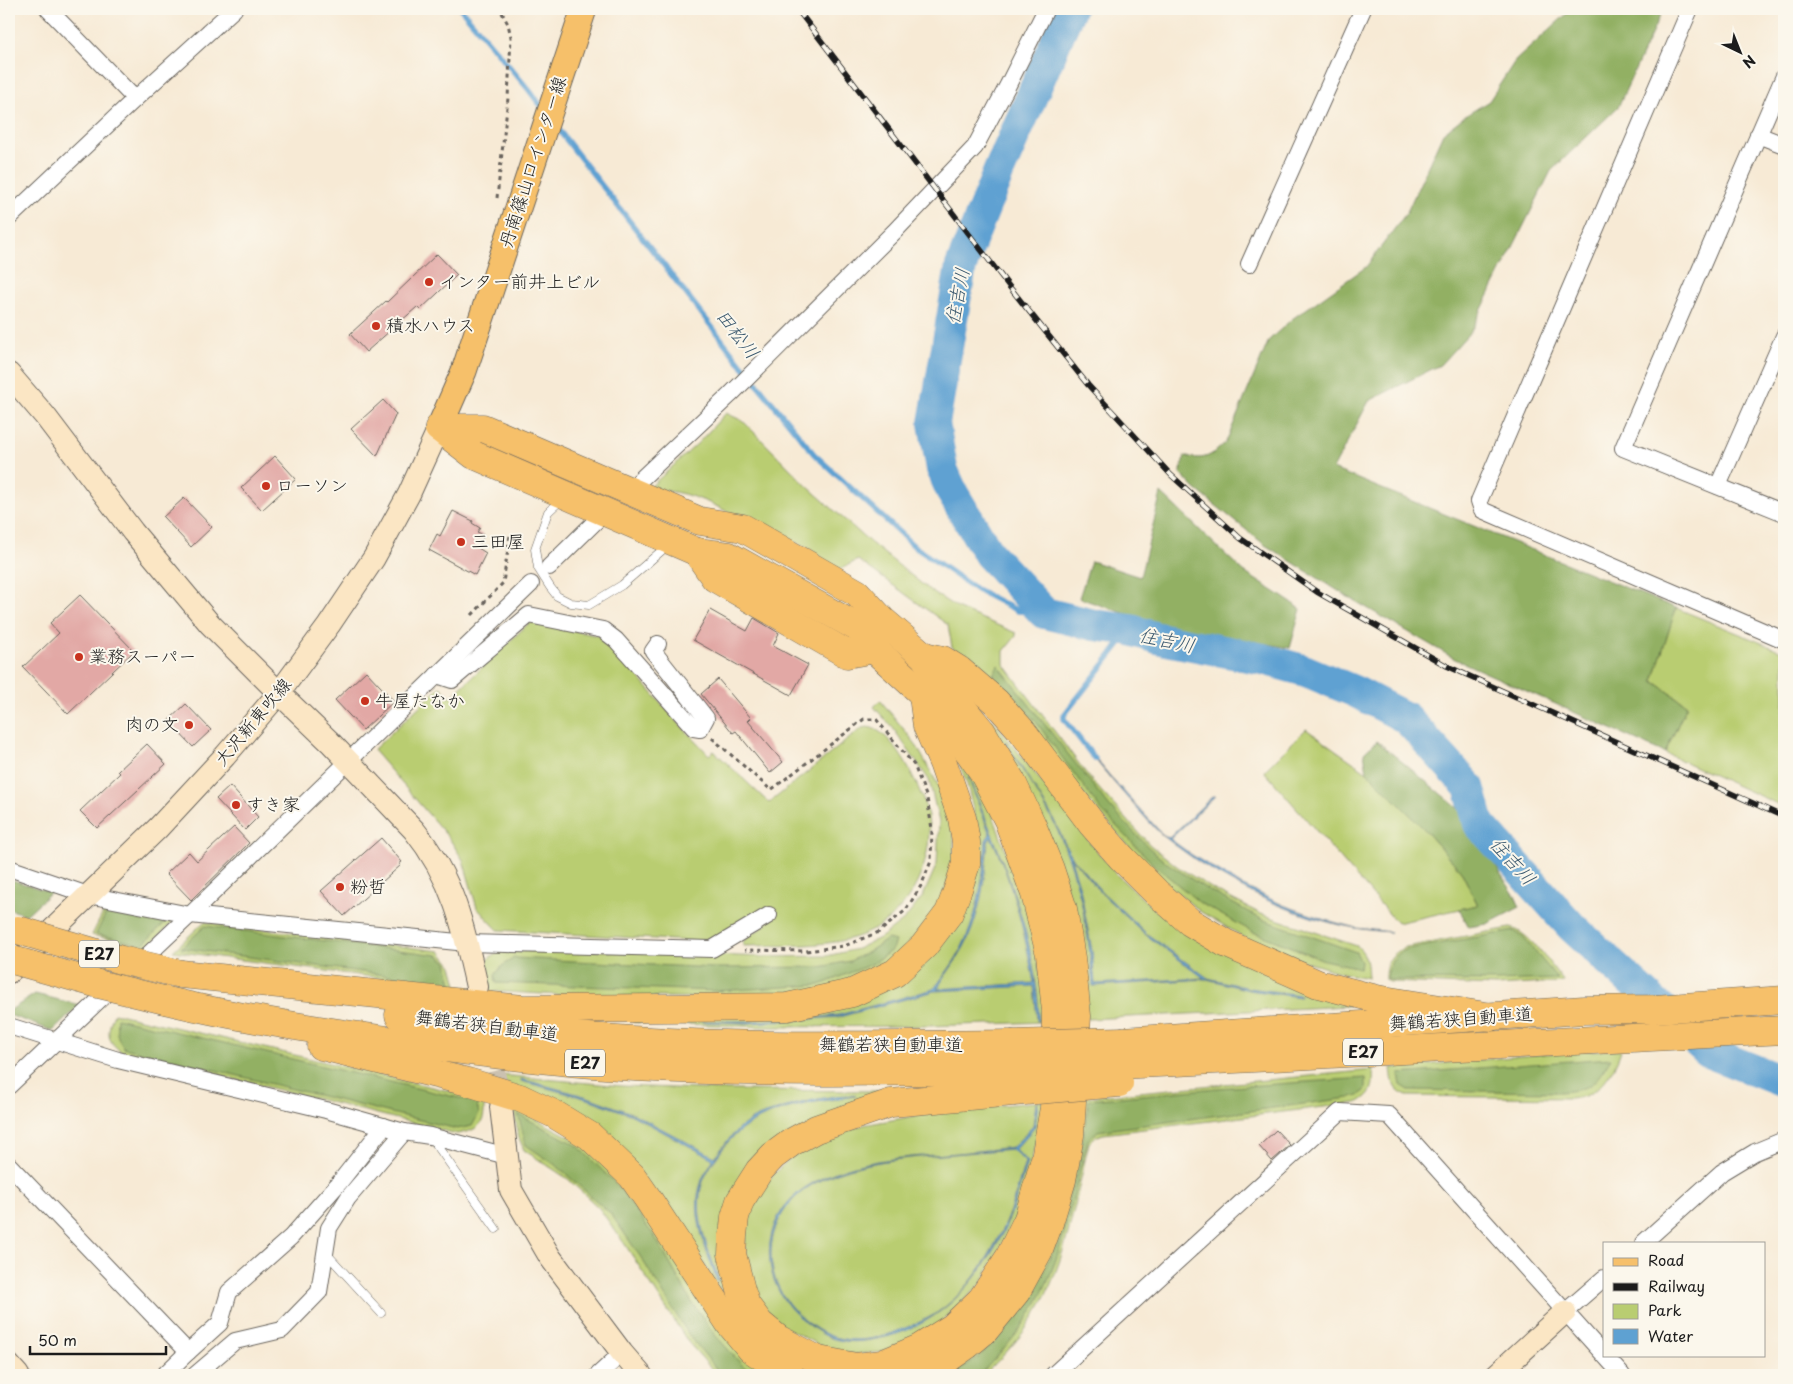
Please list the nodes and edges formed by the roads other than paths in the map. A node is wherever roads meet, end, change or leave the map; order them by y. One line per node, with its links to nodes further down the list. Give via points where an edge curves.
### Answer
1 (48, 9): 8 (street)
2 (234, 9): 8 (street)
3 (584, 9): 15 (main road, 丹南篠山口インター線, via 464,371)
4 (1046, 9): 16 (street, via 975,147 894,232)
5 (1363, 9): 12 (street)
6 (1690, 9): 24 (street, via 1479,501 1482,510)
7 (1784, 76): 9 (street)
8 (135, 99): 11 (street)
9 (1758, 135): 10 (street); 18 (street, via 1624,448)
10 (1784, 145)
11 (9, 218)
12 (1249, 264)
13 (1784, 336): 18 (street)
14 (9, 374): 28 (street, via 210,624)
15 (439, 428): 17 (highway, via 483,428); 28 (street, 大沢新東吹線, via 409,494 374,558)
16 (639, 481)
17 (579, 485): 21 (highway); 21 (lane, via 548,512 536,549 538,568 557,596 571,603 589,605); 26 (highway, via 700,521 743,528 857,594)
18 (1718, 486): 19 (street)
19 (1784, 513)
20 (597, 520): 22 (street)
21 (684, 547): 29 (highway, via 855,643 874,649)
22 (549, 566)
23 (531, 584): 27 (street)
24 (1784, 640)
25 (658, 644): 27 (street, via 653,651 706,718 700,729 694,728 616,640 603,630 528,615 452,680)
26 (924, 656): 43 (highway, via 943,660 959,670 996,702 1115,851 1190,922 1225,943 1318,984 1377,999); 74 (highway, via 982,732 1012,782 1032,825 1063,909 1077,1016 1070,1136 1062,1180 1039,1250 1016,1292 985,1330 947,1359)
27 (438, 675): 30 (street)
28 (279, 693): 30 (street); 32 (street, 大沢新東吹線, via 203,781)
29 (924, 696): 39 (highway, via 927,726 962,818 966,864 949,913 924,946 895,974 852,993 787,1007 523,1010); 48 (highway, via 935,705 982,770 1008,820 1035,894 1050,954 1056,1011 1054,1108 1045,1159 1028,1218 1010,1258 982,1299 953,1327 918,1349 882,1364 856,1367 818,1360 778,1339 760,1324 746,1305 741,1290 732,1254 733,1236 740,1201 773,1156 816,1129)
30 (348, 762): 33 (street); 36 (street, via 427,845 450,888)
31 (9, 868): 32 (street)
32 (88, 896): 33 (street); 38 (street, 大沢新東吹線)
33 (190, 915): 36 (street); 46 (street)
34 (768, 915): 36 (street, via 712,949)
35 (14, 929): 39 (highway, 舞鶴若狭自動車道 / E27, bridge)
36 (467, 942): 40 (street)
37 (9, 959): 42 (highway, 舞鶴若狭自動車道 / E27, bridge)
38 (9, 972)
39 (181, 974): 48 (highway, 舞鶴若狭自動車道 / E27, via 393,1014 544,1034 824,1046)
40 (477, 987)
41 (1784, 1000): 43 (highway, 舞鶴若狭自動車道 / E27)
42 (199, 1008): 48 (highway, 舞鶴若狭自動車道 / E27, via 311,1029 438,1047 634,1067 821,1073); 73 (highway, via 308,1043 520,1098 590,1136 632,1176 730,1324 751,1349)
43 (1492, 1017): 47 (highway, 舞鶴若狭自動車道 / E27)
44 (9, 1026): 46 (street)
45 (1784, 1030): 47 (highway, 舞鶴若狭自動車道 / E27)
46 (55, 1041): 49 (street); 51 (street, via 118,1060)
47 (1120, 1063): 48 (highway, 舞鶴若狭自動車道 / E27, bridge); 48 (highway, bridge)
48 (1011, 1069)
49 (9, 1086)
50 (501, 1106): 55 (street)
51 (384, 1126): 52 (street); 63 (street, via 291,1237 229,1292 220,1323)
52 (404, 1132): 53 (street); 59 (street, via 338,1213 329,1228)
53 (430, 1136): 55 (street); 57 (lane)
54 (1784, 1140): 58 (street, via 1755,1152 1722,1172)
55 (507, 1156): 64 (street, via 511,1190 550,1257)
56 (9, 1165): 63 (street)
57 (496, 1229)
58 (1644, 1242)
59 (325, 1252): 62 (lane); 70 (street, via 319,1292 282,1330 235,1342)
60 (1603, 1279): 61 (street)
61 (1565, 1312): 65 (street); 75 (street, via 1389,1115 1340,1112); 76 (street)
62 (381, 1313)
63 (188, 1352): 69 (street)
64 (622, 1353): 71 (street); 72 (street)
65 (1603, 1354)
66 (1605, 1356): 77 (street)
67 (9, 1365): 68 (street)
68 (18, 1375)
69 (164, 1375)
70 (195, 1375)
71 (598, 1375)
72 (642, 1375)
73 (790, 1375)
74 (915, 1375)
75 (1053, 1375)
76 (1496, 1375)
77 (1622, 1375)

